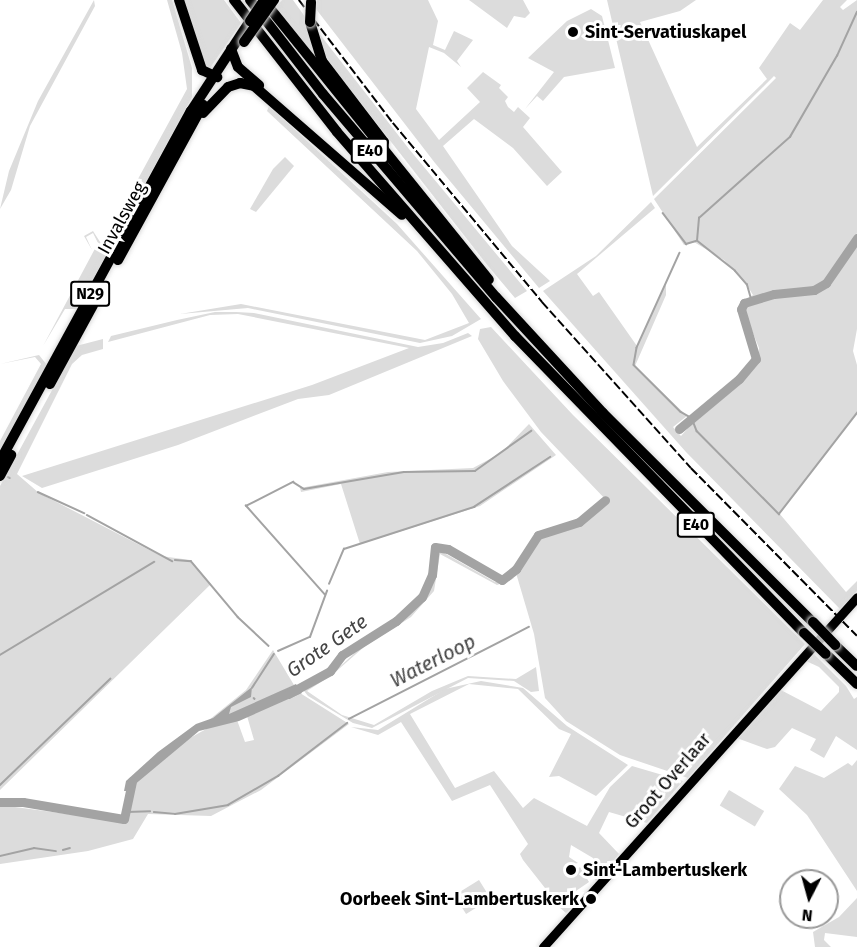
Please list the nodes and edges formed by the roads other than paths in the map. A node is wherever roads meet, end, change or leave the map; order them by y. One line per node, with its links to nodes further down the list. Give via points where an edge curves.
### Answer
1 (179, 0): 9 (highway)
2 (234, 0): 15 (highway, E40)
3 (250, 0): 16 (highway, E40, via 354,131)
4 (264, 0): 7 (highway, N29, bridge); 14 (highway)
5 (274, 0): 7 (highway, N29, bridge)
6 (311, 1): 14 (highway, bridge, via 315,47 328,70)
7 (242, 39): 8 (highway, Invalsweg / N29)
8 (232, 54): 10 (highway, Invalsweg / N29); 11 (highway)
9 (196, 58): 10 (highway, via 202,70); 12 (highway, via 200,82)
10 (216, 77): 12 (highway, Invalsweg / N29); 13 (highway, Invalsweg / N29)
11 (269, 97): 13 (highway, via 249,84 235,84 220,93); 15 (highway, via 389,207)
12 (191, 111): 17 (highway, Invalsweg / N29)
13 (195, 122): 18 (highway, Invalsweg / N29)
14 (439, 216): 16 (highway, via 487,277)
15 (411, 221): 21 (highway, E40, bridge, via 590,417)
16 (496, 297): 20 (highway, E40, bridge, via 603,413)
17 (0, 461)
18 (0, 476)
19 (857, 597): 22 (main road, Groot Overlaar)
20 (857, 666)
21 (857, 684)
22 (543, 947)

